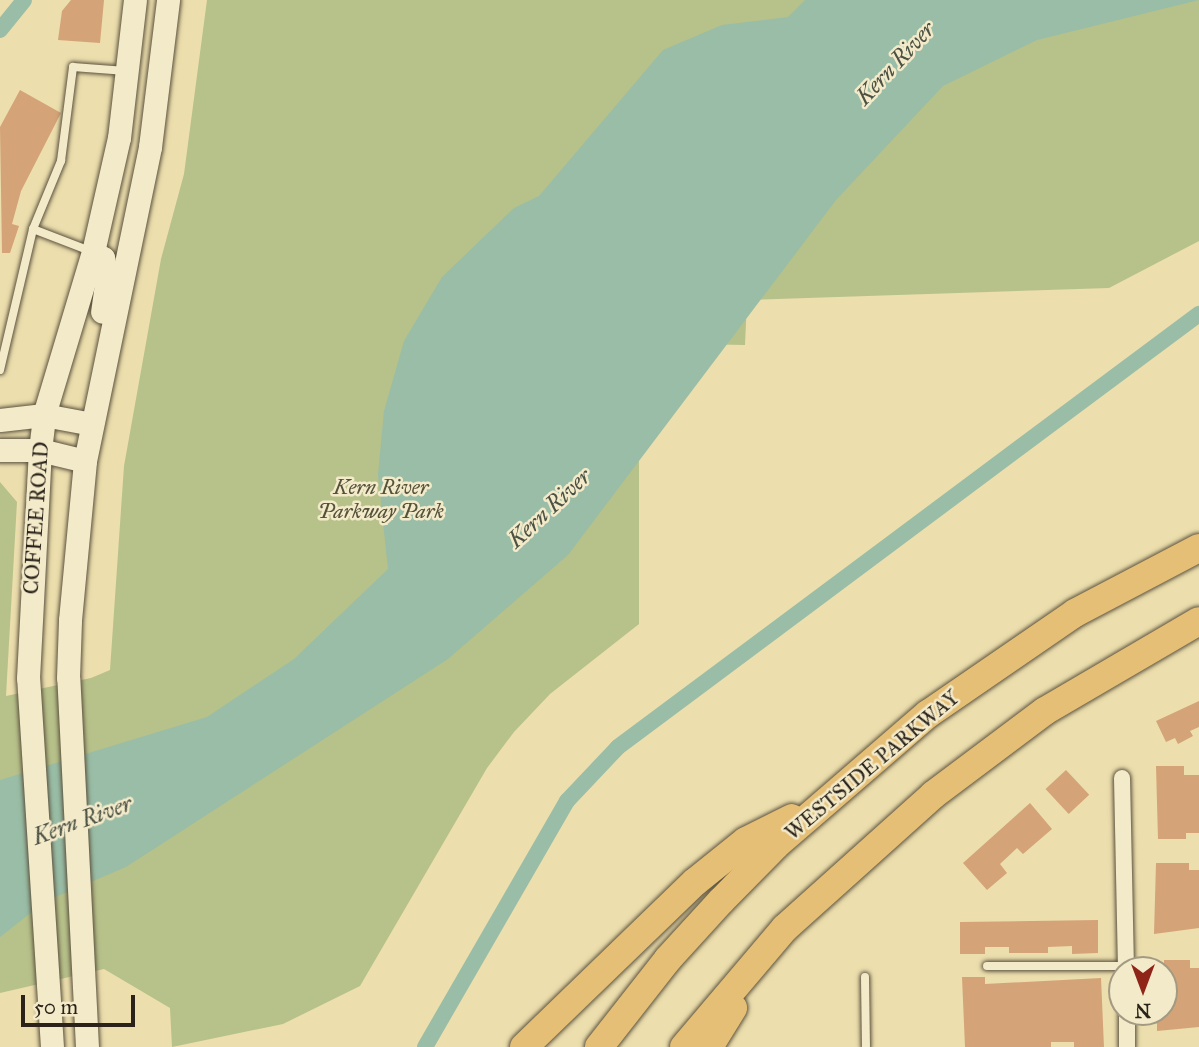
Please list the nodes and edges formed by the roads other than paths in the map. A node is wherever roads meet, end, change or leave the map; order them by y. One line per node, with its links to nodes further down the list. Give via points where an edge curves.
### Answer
1 (135, 0): 4 (main road, COFFEE ROAD)
2 (155, 0): 4 (main road, via 147,64 145,69)
3 (168, 0): 7 (main road, COFFEE ROAD, via 150,147)
4 (128, 71): 5 (lane, via 73,67 61,161); 6 (main road, COFFEE ROAD, via 119,138)
5 (33, 229): 6 (lane); 8 (lane)
6 (93, 252): 7 (main road, via 103,258 107,277 99,330); 9 (main road, COFFEE ROAD)
7 (109, 347): 11 (main road, COFFEE ROAD)
8 (0, 370)
9 (44, 415): 10 (main road); 11 (main road); 13 (main road, COFFEE ROAD)
10 (0, 420)
11 (92, 424): 14 (main road, COFFEE ROAD)
12 (0, 450): 13 (main road)
13 (40, 450): 14 (main road); 25 (main road, COFFEE ROAD, via 29,618 29,729)
14 (85, 461): 26 (main road, COFFEE ROAD, via 70,620 70,705)
15 (1199, 548): 18 (highway, WESTSIDE PARKWAY, via 1075,613 1018,650 928,713)
16 (1199, 621): 19 (highway, via 1100,677 983,755 880,840)
17 (1122, 778): 20 (street)
18 (835, 795): 27 (highway, via 746,841 695,882); 28 (highway, WESTSIDE PARKWAY, via 721,901)
19 (785, 928): 29 (highway); 30 (highway, via 760,957)
20 (1126, 956)
21 (987, 966): 22 (lane)
22 (1108, 968)
23 (865, 977): 31 (lane)
24 (1126, 1026): 32 (street)
25 (52, 1047)
26 (87, 1047)
27 (524, 1047)
28 (599, 1047)
29 (684, 1047)
30 (709, 1047)
31 (866, 1047)
32 (1127, 1047)

